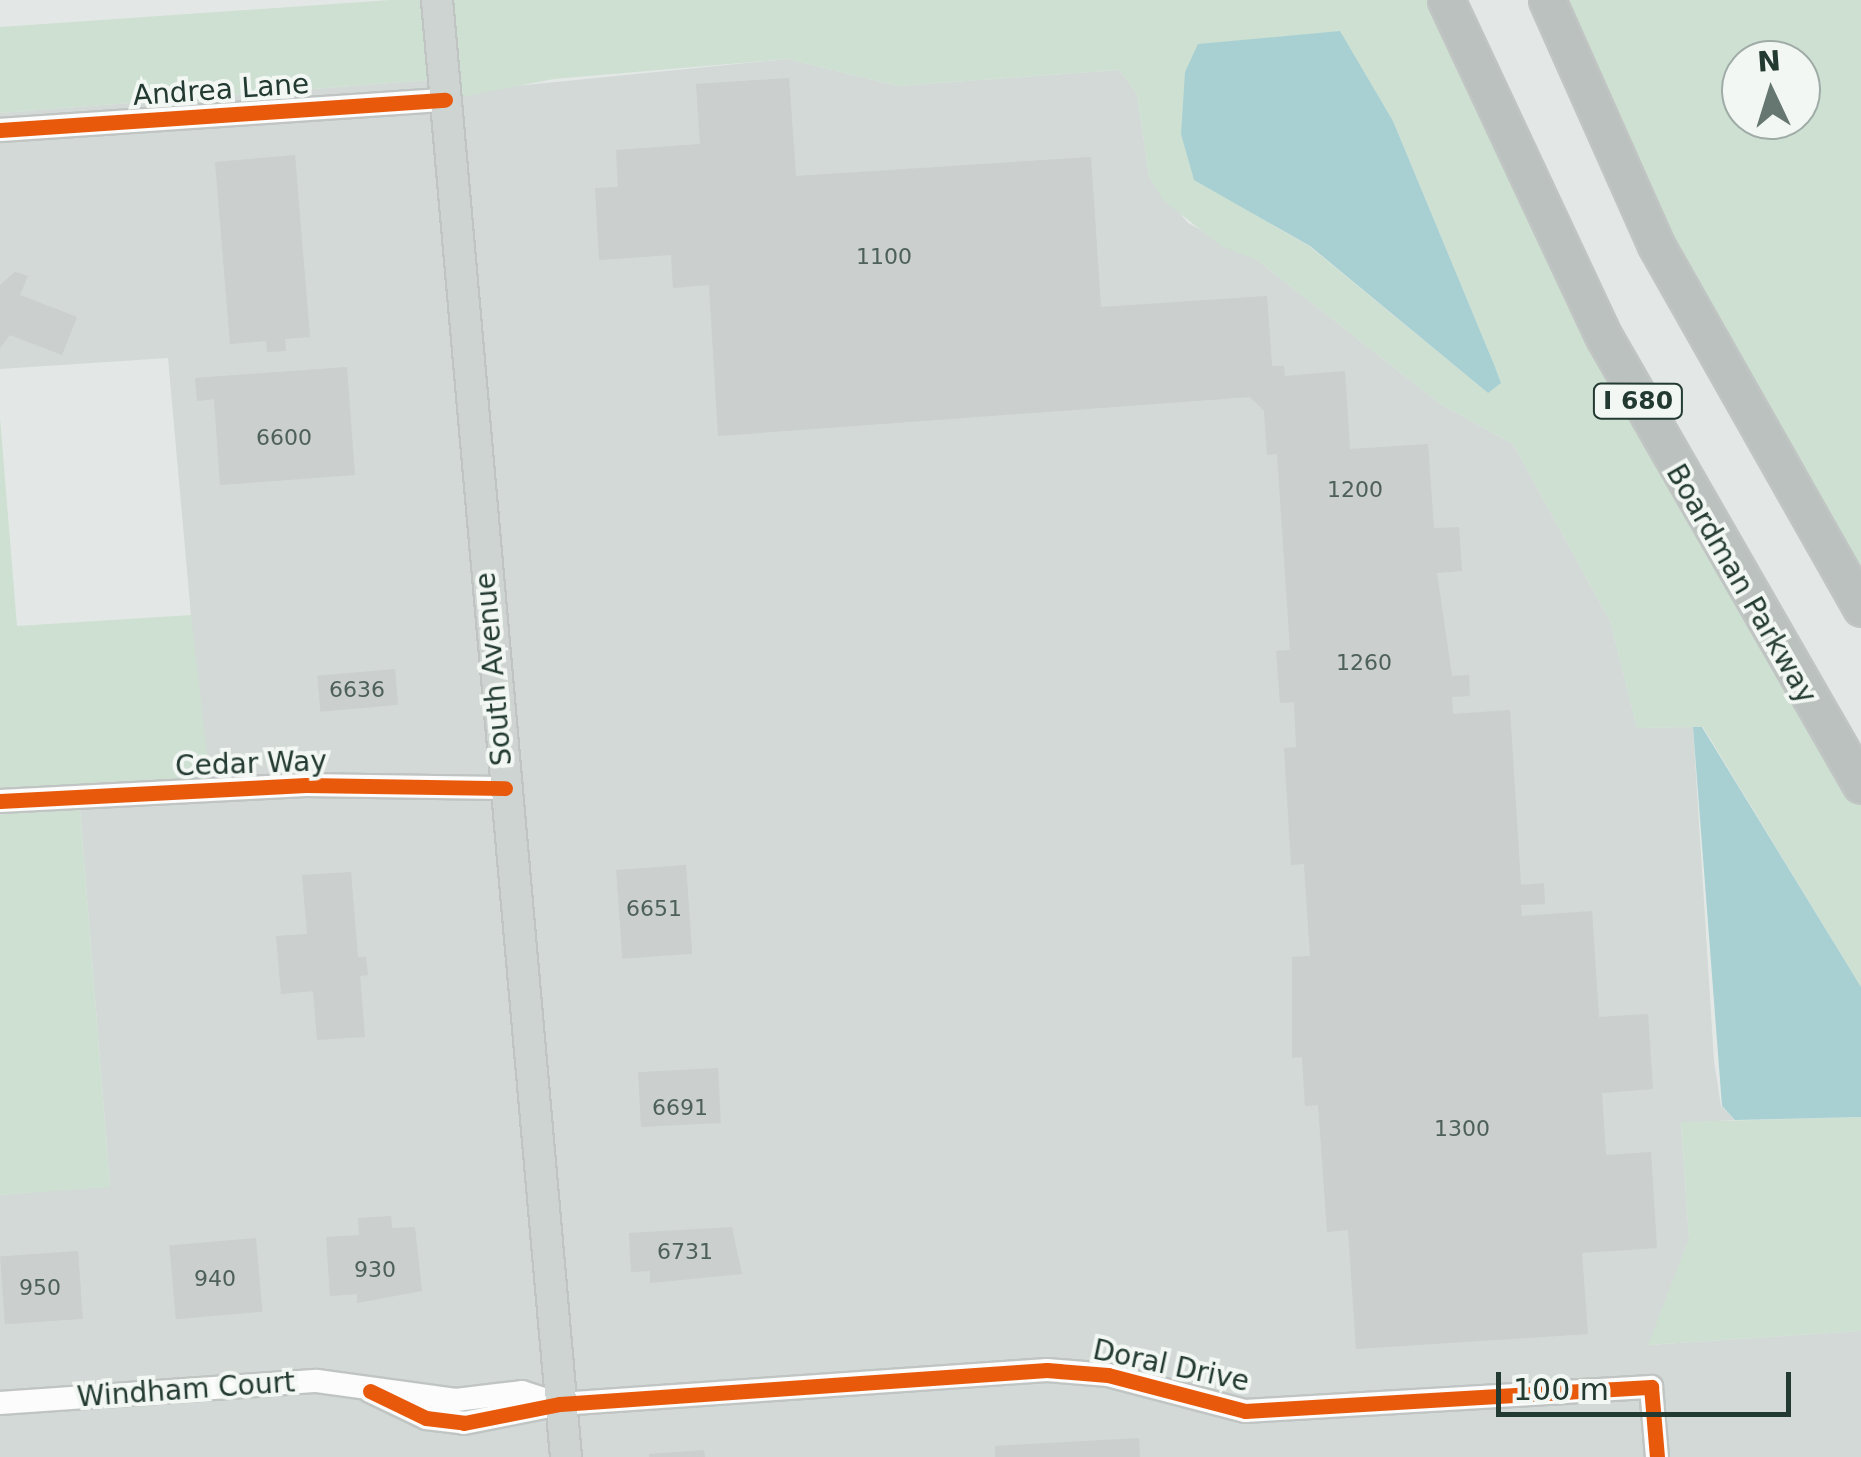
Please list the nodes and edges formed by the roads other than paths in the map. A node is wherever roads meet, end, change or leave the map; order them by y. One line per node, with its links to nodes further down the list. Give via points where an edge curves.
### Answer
1 (436, 0): 4 (main road, South Avenue)
2 (1446, 0): 7 (highway, Boardman Parkway / I 680, via 1604,338)
3 (1547, 0): 6 (highway, I 680, via 1656,245)
4 (444, 100): 5 (street, Andrea Lane); 8 (main road, South Avenue)
5 (0, 130)
6 (1861, 608)
7 (1861, 785)
8 (505, 788): 9 (street, Cedar Way, via 306,785); 11 (main road, South Avenue)
9 (0, 801)
10 (0, 1402): 11 (street, Windham Court, via 317,1381 456,1400 522,1392)
11 (560, 1404): 12 (main road, South Avenue); 13 (street, Doral Drive, via 1047,1370 1108,1375 1245,1411 1651,1387)
12 (566, 1457)
13 (1658, 1457)

